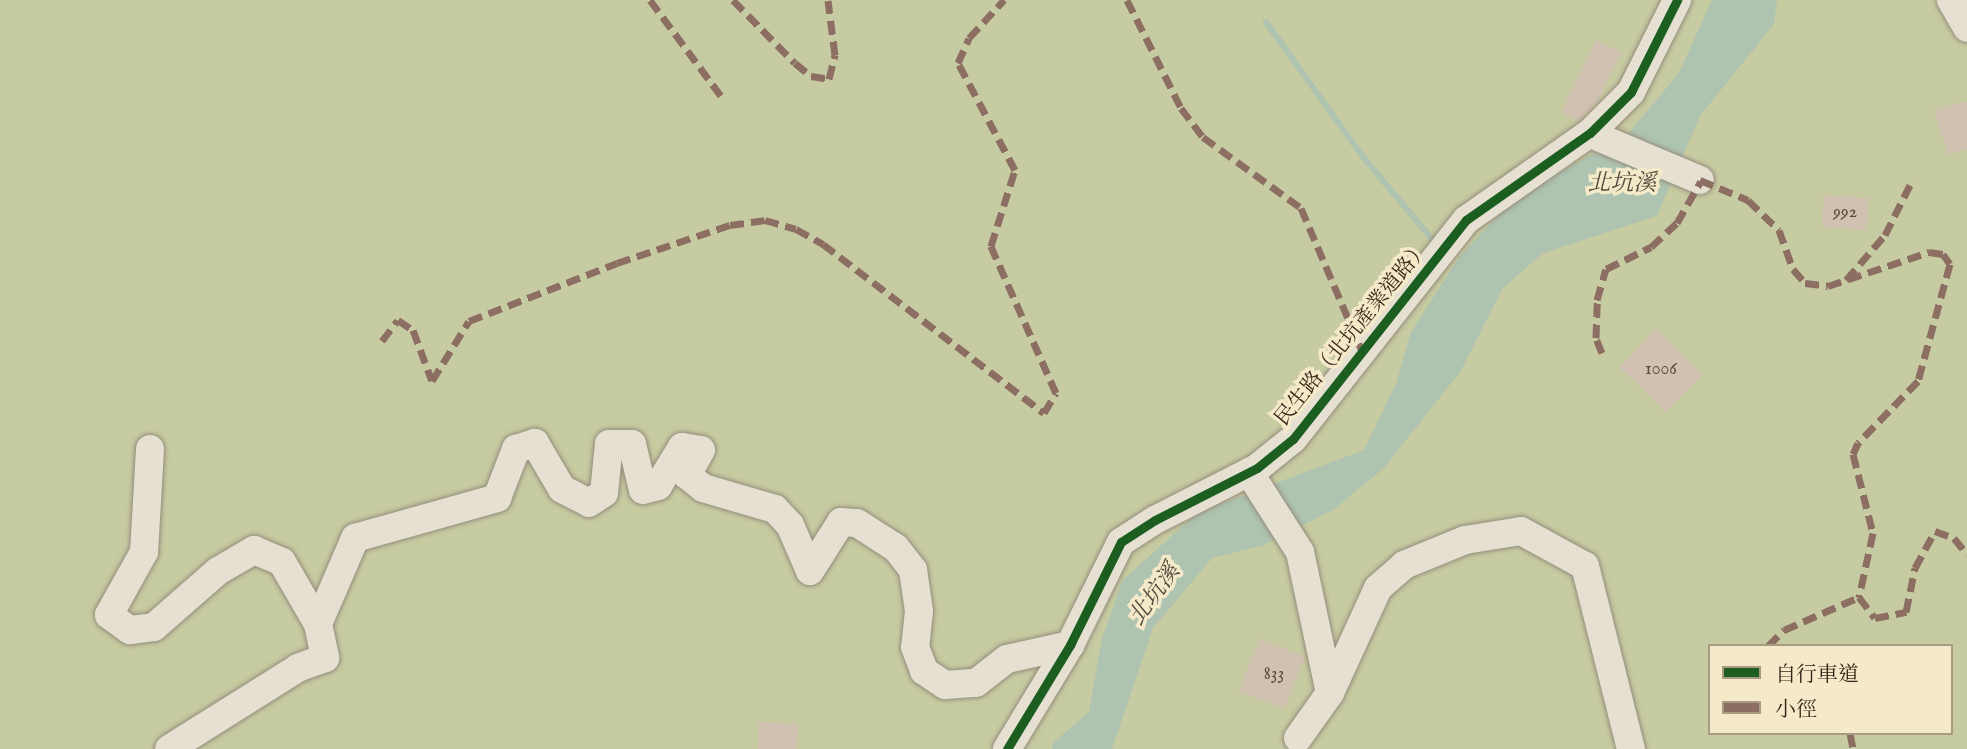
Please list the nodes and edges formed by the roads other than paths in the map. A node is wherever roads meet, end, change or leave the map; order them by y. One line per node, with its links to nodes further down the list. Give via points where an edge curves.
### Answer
1 (1677, 0): 7 (street, 民生路（北坑產業道路）, via 1631,92 1590,133 1465,220 1293,439)
2 (1951, 0): 3 (street)
3 (1967, 28)
4 (1591, 134): 5 (street)
5 (1700, 180)
6 (150, 449): 8 (street, via 144,552 109,615 130,630 154,627 218,570 254,550 282,562)
7 (1250, 472): 9 (street, 民生路（北坑產業道路）, via 1121,542); 10 (street, via 1300,552)
8 (318, 624): 9 (street, via 355,538 498,498 516,449 535,443 562,489 589,503 604,493 609,444 632,444 643,490 658,486 682,447 701,450 687,475 703,488 775,509 790,524 810,571 841,522 857,523 896,548 913,570 919,611 915,647 924,671 945,685 975,683 1007,659); 12 (street, via 325,658 298,668)
9 (1070, 645): 13 (street, 民生路（北坑產業道路）)
10 (1330, 694): 11 (street); 14 (street, via 1357,625 1378,588 1404,565 1465,540 1521,531 1585,566)
11 (1298, 738)
12 (170, 749)
13 (1007, 749)
14 (1631, 749)

